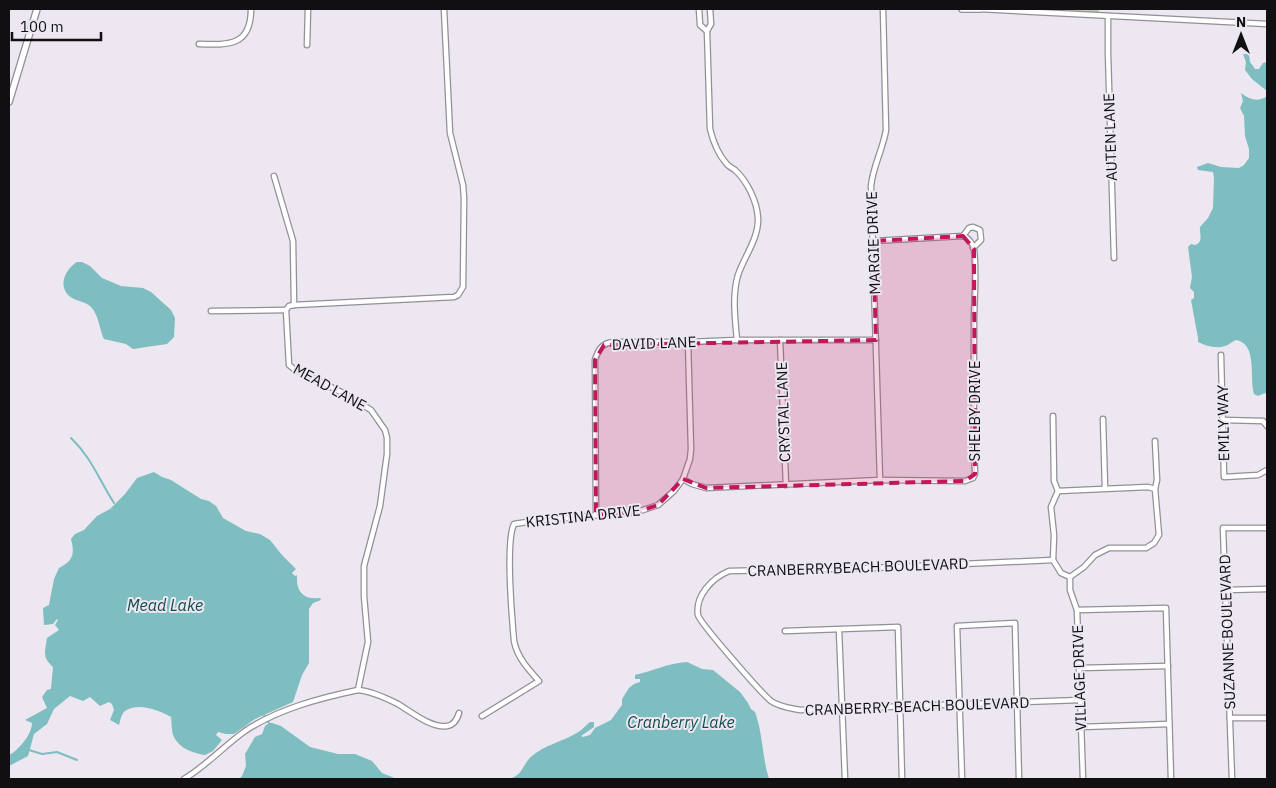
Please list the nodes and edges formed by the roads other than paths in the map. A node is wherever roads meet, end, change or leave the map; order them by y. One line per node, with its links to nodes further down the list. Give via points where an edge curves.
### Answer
1 (37, 9): 15 (street)
2 (251, 9): 13 (street, via 250,27 241,39 226,44)
3 (308, 9): 14 (street)
4 (444, 9): 21 (street, via 450,132 464,198 463,288 454,297)
5 (699, 9): 12 (street, via 700,25)
6 (710, 9): 12 (street, via 711,24)
7 (883, 9): 18 (street, MARGIE DRIVE, via 886,130 872,175)
8 (962, 9): 9 (street)
9 (980, 9): 10 (street)
10 (1108, 16): 11 (street); 20 (street, AUTEN LANE)
11 (1267, 24)
12 (707, 30): 24 (street, via 713,141 726,164 736,171 753,196 758,218 736,286)
13 (199, 44)
14 (307, 45)
15 (9, 102)
16 (274, 176): 21 (street, via 293,241)
17 (963, 236): 18 (street); 19 (street); 19 (street, via 969,228 979,228 981,240)
18 (873, 241): 26 (street, MARGIE DRIVE)
19 (973, 248): 36 (street, SHELBY DRIVE, via 975,474 965,481)
20 (1114, 258)
21 (294, 305): 22 (street)
22 (286, 310): 23 (street); 53 (street, MEAD LANE, via 289,365 371,410 387,438 380,506 364,566 368,642)
23 (211, 311)
24 (737, 340): 25 (street, DAVID LANE); 27 (street, DAVID LANE)
25 (780, 340): 26 (street, DAVID LANE); 37 (street, CRYSTAL LANE)
26 (876, 340): 36 (street, MARGIE DRIVE)
27 (688, 342): 35 (street, KRISTINA DRIVE, via 690,459); 41 (street, DAVID LANE, via 613,342 600,348 595,380)
28 (1221, 354): 31 (street, EMILY WAY)
29 (1053, 416): 40 (street, via 1054,481)
30 (1103, 419): 38 (street)
31 (1223, 420): 32 (street, via 1263,421); 34 (street, EMILY WAY, via 1224,477 1258,475)
32 (1267, 426)
33 (1155, 440): 39 (street)
34 (1267, 470)
35 (683, 479): 37 (street, SHELBY DRIVE, via 706,488); 41 (street, KRISTINA DRIVE, via 658,505 638,512)
36 (880, 480): 37 (street, SHELBY DRIVE)
37 (786, 485)
38 (1106, 488): 39 (street, via 1148,486); 40 (street)
39 (1155, 489): 44 (street, via 1159,535 1154,543 1146,548 1109,548 1095,555)
40 (1058, 491): 43 (street, via 1052,507)
41 (596, 515): 60 (street, KRISTINA DRIVE, via 519,522 514,526 510,536 514,641 522,661 539,681)
42 (1267, 528): 46 (street, SUZANNE BOULEVARD, via 1223,528)
43 (1053, 560): 44 (street, via 1061,573); 48 (street, CRANBERRYBEACH BOULEVARD, via 729,571 711,582 698,602)
44 (1070, 577): 47 (street, VILLAGE DRIVE, via 1070,590)
45 (1267, 589): 46 (street)
46 (1226, 590): 61 (street, SUZANNE BOULEVARD)
47 (1077, 610): 51 (street, via 1166,608); 52 (street, VILLAGE DRIVE)
48 (702, 623): 58 (street, CRANBERRY BEACH BOULEVARD, via 772,702 800,710)
49 (839, 630): 50 (street); 57 (street, via 898,627); 58 (street)
50 (784, 631)
51 (1168, 666): 52 (street); 63 (street)
52 (1079, 668): 54 (street, VILLAGE DRIVE)
53 (358, 690): 59 (street, via 397,704 442,727 453,724); 65 (street, via 321,698 275,715 245,731)
54 (1080, 700): 55 (street, CRANBERRY BEACH BOULEVARD); 64 (street, VILLAGE DRIVE)
55 (1017, 703): 56 (street, CRANBERRY BEACH BOULEVARD); 56 (street, via 1015,623 957,626); 69 (street)
56 (959, 705): 57 (street, CRANBERRY BEACH BOULEVARD); 68 (street)
57 (900, 707): 58 (street, CRANBERRY BEACH BOULEVARD); 67 (street)
58 (842, 709): 66 (street)
59 (459, 713)
60 (482, 716)
61 (1230, 718): 62 (street); 72 (street, SUZANNE BOULEVARD)
62 (1267, 718)
63 (1169, 724): 64 (street); 71 (street)
64 (1081, 727): 70 (street, VILLAGE DRIVE)
65 (184, 779)
66 (845, 779)
67 (902, 779)
68 (962, 779)
69 (1019, 779)
70 (1083, 779)
71 (1171, 779)
72 (1232, 779)

